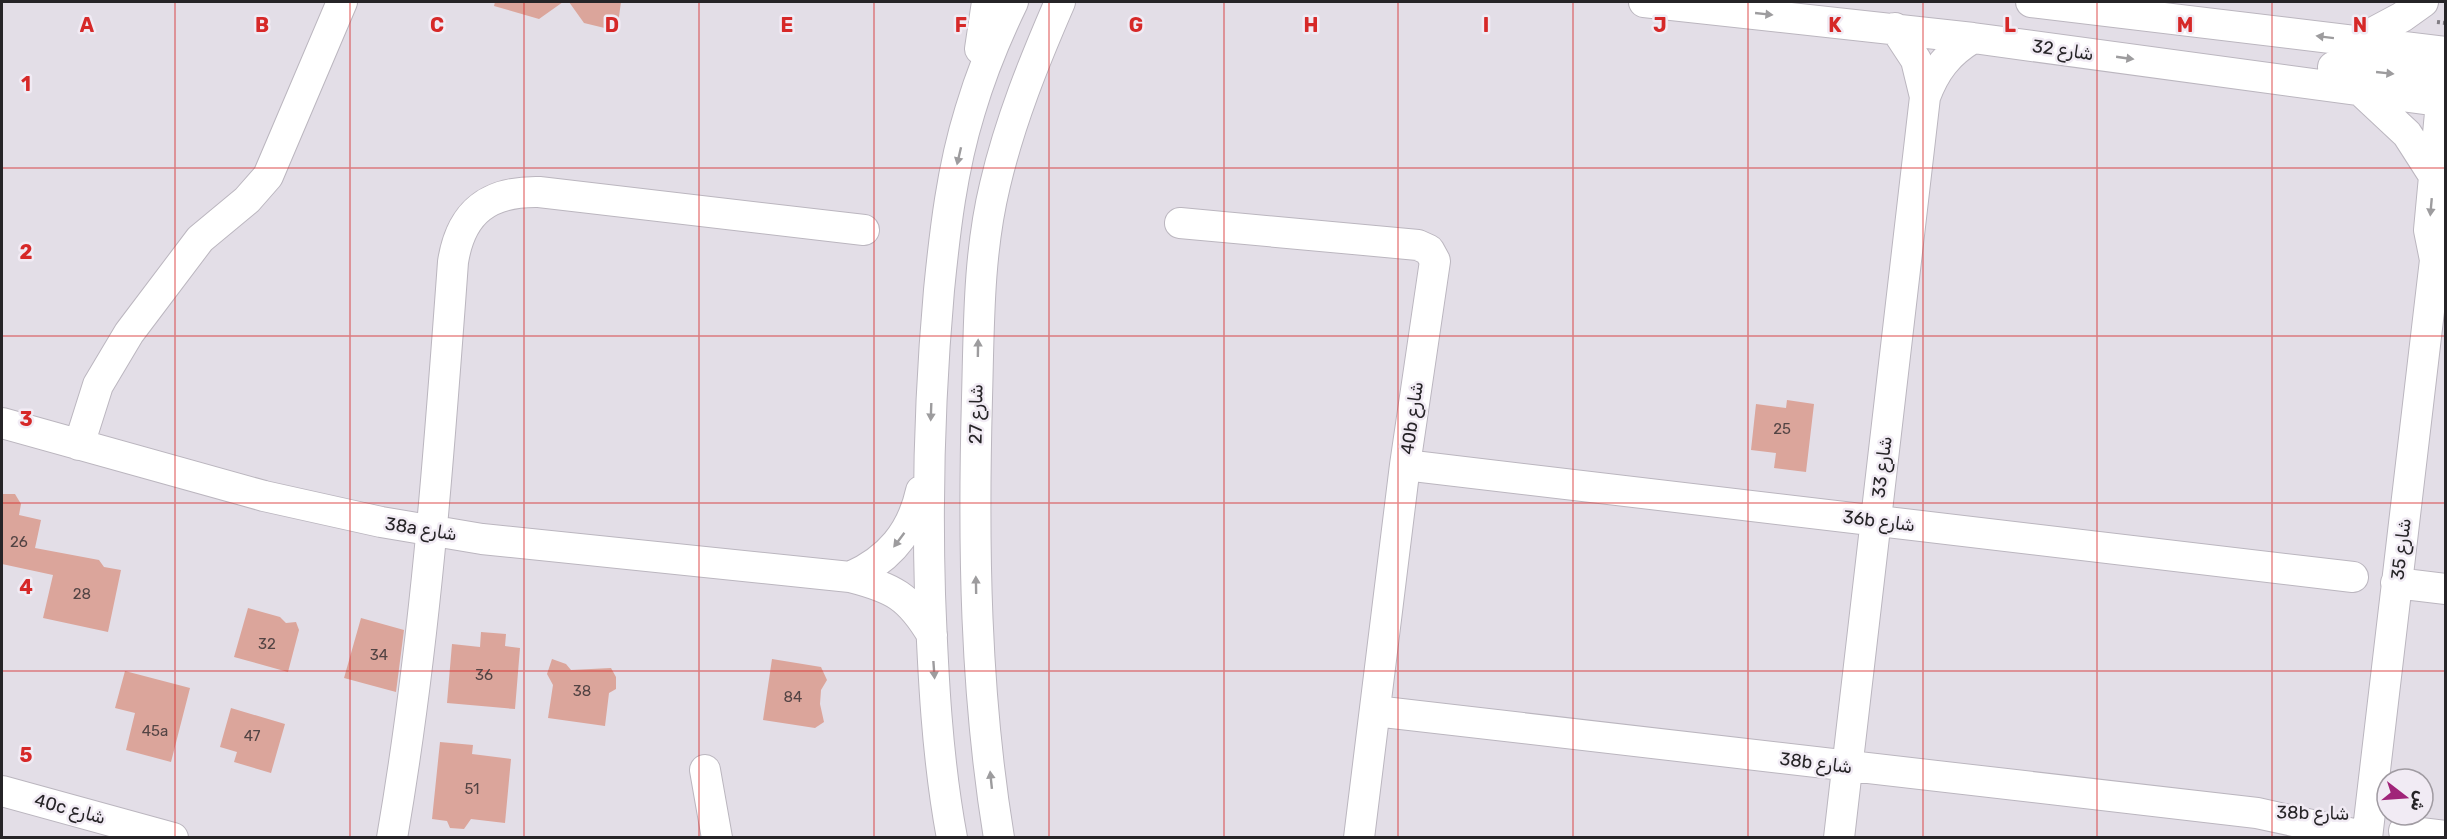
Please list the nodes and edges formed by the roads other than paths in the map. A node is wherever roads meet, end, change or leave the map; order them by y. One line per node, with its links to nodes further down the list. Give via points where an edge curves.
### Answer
1 (342, 2): 25 (street, via 268,176 248,200 200,239 129,333 98,385)
2 (987, 2): 18 (street)
3 (1012, 2): 18 (street)
4 (1039, 2): 20 (street, via 995,118)
5 (1060, 2): 11 (street, شارع 27)
6 (1081, 2): 11 (street)
7 (1644, 2): 10 (street, شارع 32, one-way to 10)
8 (2031, 2): 13 (street, one-way to 8)
9 (2423, 2): 13 (street)
10 (1895, 28): 12 (street, شارع 32); 17 (street, شارع 33, via 1916,60)
11 (1047, 31): 20 (street, شارع 27, via 1012,121)
12 (1973, 38): 14 (street, شارع 32, one-way to 14); 17 (street, شارع 33, via 1942,62)
13 (2357, 41): 15 (street)
14 (2224, 72): 15 (street, one-way to 15, via 2262,60); 16 (street, شارع 32)
15 (2445, 81): 16 (street, شارع 32); 19 (street, شارع 35)
16 (2361, 91): 19 (street, via 2407,135)
17 (1925, 97): 28 (street, شارع 33)
18 (969, 113): 27 (street, one-way to 27, via 944,238)
19 (2434, 176): 23 (street, شارع 35, one-way to 23, via 2429,230)
20 (994, 188): 46 (street, شارع 27, one-way to 20, via 983,707 974,499 978,325)
21 (1180, 223): 26 (street, 40b شارع, via 1418,245 1429,250 1435,261)
22 (864, 230): 29 (street, via 539,192 498,197 479,207 456,241 453,262)
23 (2440, 248): 32 (street, شارع 35)
24 (2, 423): 25 (street, 38a شارع)
25 (79, 445): 29 (street, 38a شارع, via 286,501)
26 (1405, 465): 28 (street, 36b شارع); 35 (street, 40b شارع)
27 (929, 467): 30 (street, one-way to 30, via 917,507 899,542 870,568); 34 (street)
28 (1876, 521): 31 (street, 36b شارع); 36 (street, شارع 33)
29 (433, 532): 30 (street, 38a شارع); 43 (street)
30 (850, 577): 34 (street, 38a شارع, via 881,585 904,598)
31 (2353, 577)
32 (2396, 583): 33 (street); 39 (street, شارع 35)
33 (2445, 589)
34 (932, 635): 45 (street, one-way to 45)
35 (1375, 711): 36 (street, 38b شارع); 47 (street, 40b شارع)
36 (1847, 767): 39 (street, 38b شارع, via 2257,813 2305,811); 48 (street, شارع 33)
37 (705, 770): 44 (street)
38 (2, 791): 41 (street, 40c شارع)
39 (2367, 829)
40 (2404, 831): 42 (street)
41 (156, 835)
42 (2445, 836)
43 (392, 837)
44 (717, 837)
45 (952, 837)
46 (999, 837)
47 (1359, 837)
48 (1839, 837)

